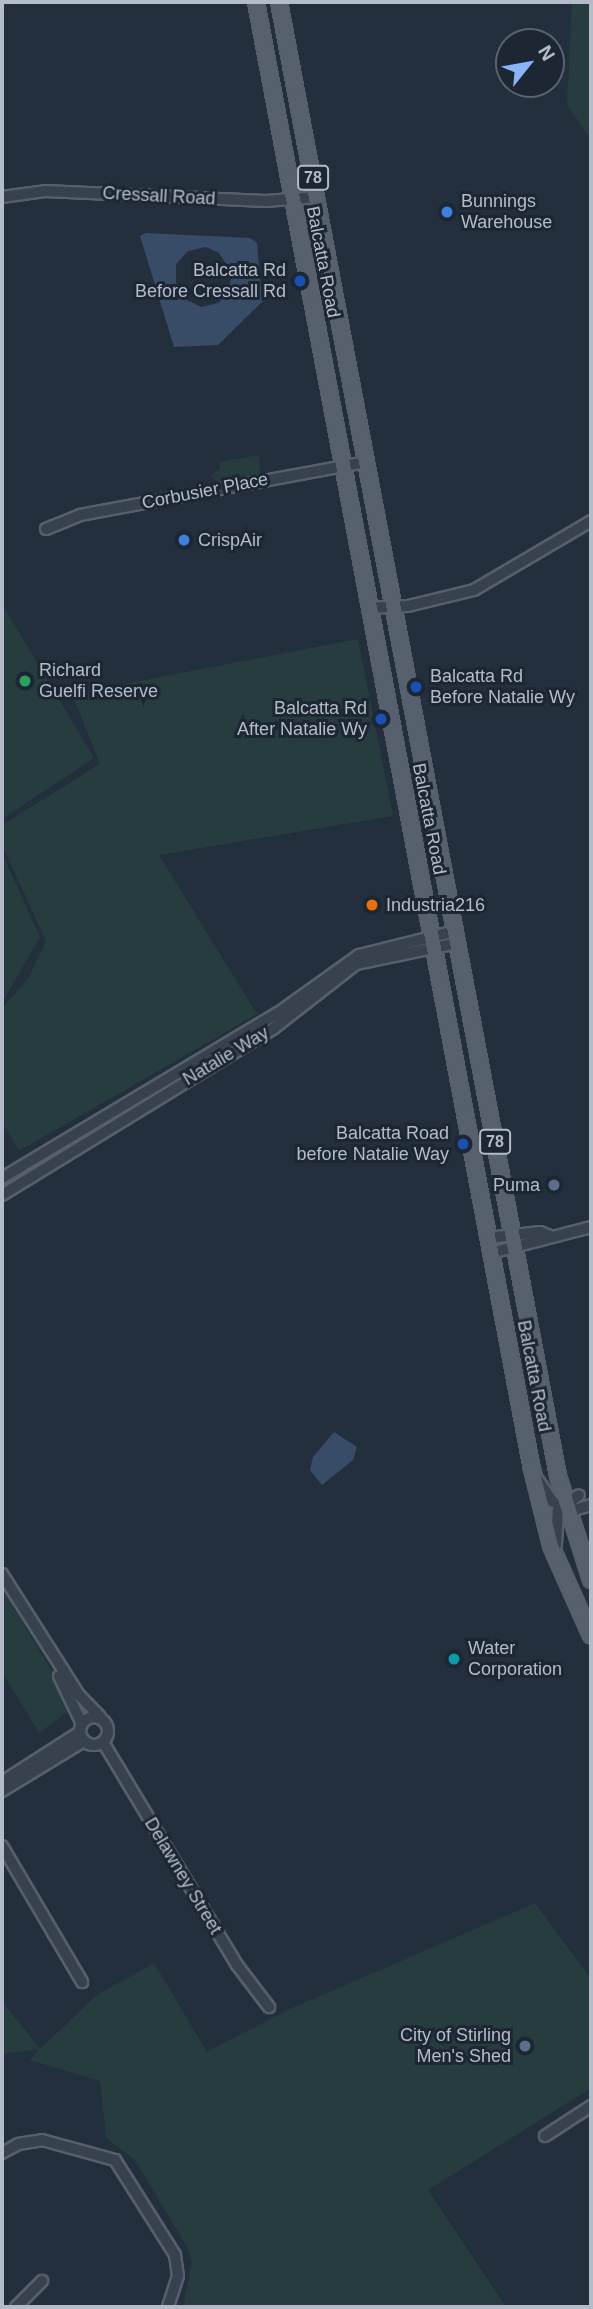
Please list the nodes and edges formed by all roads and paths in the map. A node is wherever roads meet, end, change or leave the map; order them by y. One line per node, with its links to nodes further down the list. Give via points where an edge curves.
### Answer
1 (256, 2): 5 (main road, Balcatta Road / 78)
2 (279, 2): 4 (main road, Balcatta Road / 78)
3 (2, 197): 5 (street, Cressall Road, via 45,191)
4 (317, 197): 5 (street, Cressall Road); 6 (main road, Balcatta Road / 78)
5 (291, 201): 7 (main road, Balcatta Road / 78)
6 (365, 462): 7 (street, Corbusier Place); 10 (main road, Balcatta Road / 78)
7 (341, 466): 9 (street, Corbusier Place, via 80,515); 11 (main road, Balcatta Road / 78)
8 (591, 521): 10 (street, via 474,590)
9 (46, 529)
10 (393, 607): 11 (street); 12 (main road, Balcatta Road / 78)
11 (369, 608): 13 (main road, Balcatta Road / 78)
12 (456, 937): 13 (street, Natalie Way); 17 (main road, Balcatta Road / 78)
13 (433, 942): 14 (street, Natalie Way, via 349,960 278,1013); 15 (street, Natalie Way, via 356,964 274,1028); 18 (main road, Balcatta Road / 78)
14 (2, 1178)
15 (2, 1195)
16 (591, 1227): 17 (street)
17 (513, 1242): 18 (street); 20 (main road, Balcatta Road / 78)
18 (489, 1246): 19 (main road, Balcatta Road / 78)
19 (531, 1465): 24 (street, via 543,1491); 25 (main road, Balcatta Road / 78)
20 (558, 1476): 22 (street); 24 (main road, Balcatta Road / 78)
21 (591, 1493): 22 (street)
22 (579, 1495): 24 (street)
23 (591, 1505): 24 (street)
24 (567, 1508): 25 (street, via 554,1525); 27 (main road, Balcatta Road / 78)
25 (557, 1562): 29 (main road, Balcatta Road / 78)
26 (2, 1574): 28 (street)
27 (591, 1580)
28 (38, 1635): 30 (street); 31 (street)
29 (591, 1636)
30 (100, 1717): 31 (street, via 88,1718); 32 (street, via 108,1730)
31 (82, 1732): 32 (street); 33 (street); 34 (street)
32 (103, 1742): 37 (street, Delawney Street, via 237,1965)
33 (2, 1782)
34 (2, 1791)
35 (2, 1846): 36 (street)
36 (82, 1982)
37 (269, 2007)
38 (591, 2106): 39 (street)
39 (545, 2136)
40 (2, 2153): 43 (street, via 18,2144 42,2140 115,2160 175,2255 178,2276)
41 (42, 2281): 42 (street)
42 (16, 2307)
43 (168, 2307)

